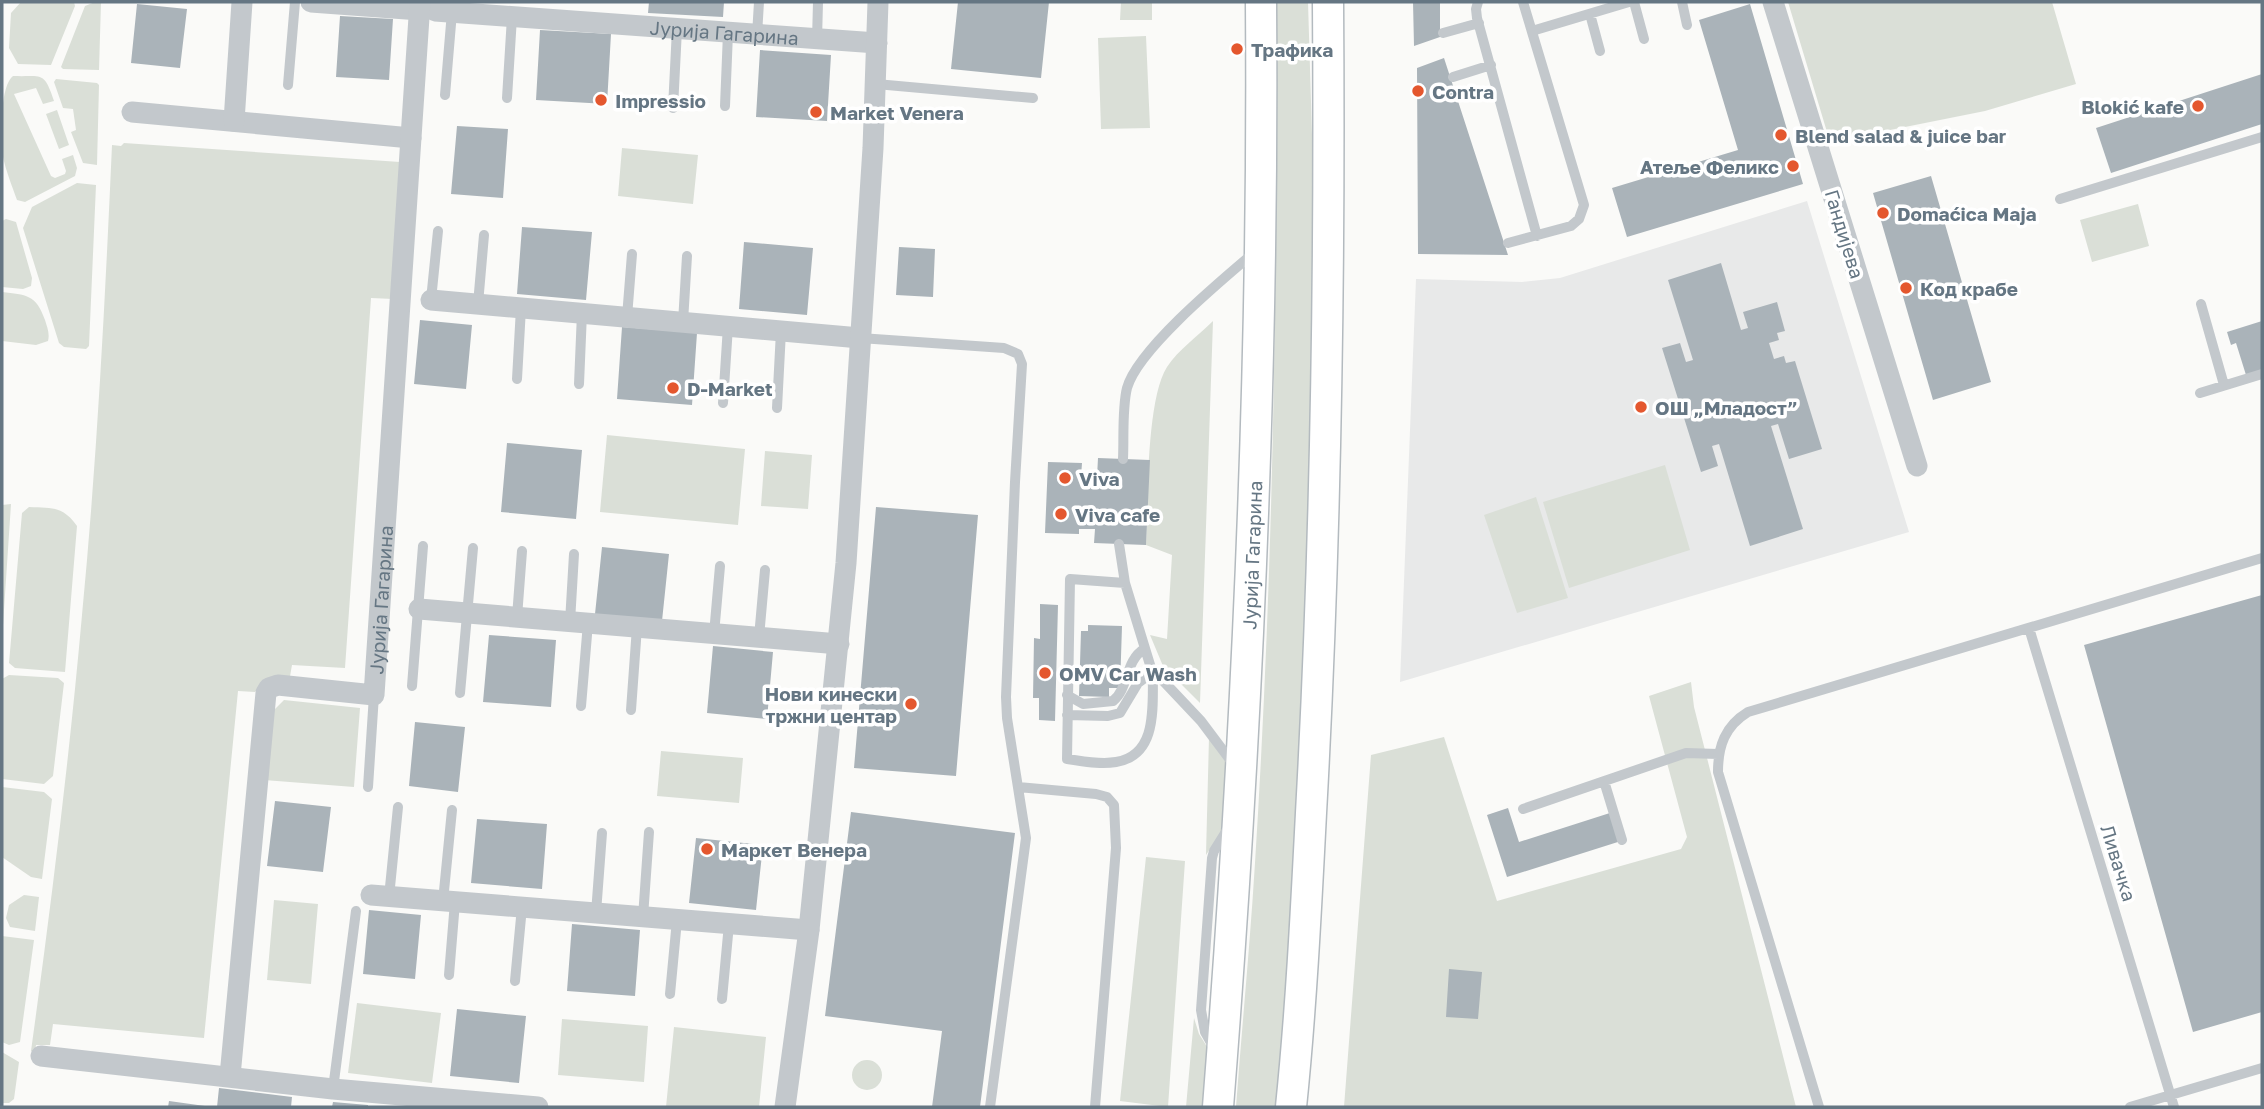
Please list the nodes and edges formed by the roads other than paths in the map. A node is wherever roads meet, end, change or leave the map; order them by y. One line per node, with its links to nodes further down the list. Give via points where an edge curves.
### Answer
1 (242, 2): 40 (street)
2 (295, 2): 33 (lane)
3 (311, 2): 14 (street, Јурија Гагарина)
4 (758, 2): 25 (lane)
5 (818, 2): 27 (lane)
6 (878, 2): 28 (street)
7 (1261, 2): 48 (main road, Јурија Гагарина)
8 (1328, 2): 131 (main road, via 1325,499 1310,841)
9 (1478, 2): 19 (lane)
10 (1523, 2): 22 (lane)
11 (1631, 2): 17 (lane); 26 (lane)
12 (1682, 2): 20 (lane)
13 (1773, 2): 69 (street, Гандијева)
14 (377, 4): 15 (street, Јурија Гагарина)
15 (432, 9): 18 (street, Јурија Гагарина); 34 (lane); 42 (street, Јурија Гагарина)
16 (573, 11): 18 (street, Јурија Гагарина); 21 (street, Јурија Гагарина)
17 (1590, 13): 22 (lane); 29 (lane)
18 (512, 17): 35 (lane)
19 (1479, 23): 24 (lane); 30 (lane)
20 (1687, 25)
21 (677, 29): 23 (street, Јурија Гагарина); 38 (lane)
22 (1532, 31): 46 (lane, via 1584,205 1575,223)
23 (728, 33): 25 (street, Јурија Гагарина); 37 (lane)
24 (1443, 33)
25 (757, 35): 27 (street, Јурија Гагарина)
26 (1644, 38)
27 (817, 40): 28 (street, Јурија Гагарина)
28 (877, 43): 32 (street)
29 (1600, 51)
30 (1491, 65): 31 (lane); 46 (lane)
31 (1453, 77)
32 (876, 84): 36 (lane); 60 (street)
33 (288, 85)
34 (445, 95)
35 (507, 98)
36 (1033, 98)
37 (724, 106)
38 (673, 108)
39 (132, 112): 40 (street)
40 (234, 121): 42 (street)
41 (2262, 137): 43 (lane)
42 (411, 138): 92 (street, Јурија Гагарина)
43 (2060, 199)
44 (438, 231): 51 (lane)
45 (484, 235): 52 (lane)
46 (1537, 236): 47 (lane)
47 (1508, 243)
48 (1261, 247): 68 (lane, via 1143,357 1126,390); 98 (main road, Јурија Гагарина)
49 (632, 254): 56 (lane)
50 (687, 256): 57 (lane)
51 (431, 300): 52 (street)
52 (478, 304): 54 (street)
53 (2201, 304): 64 (lane)
54 (521, 308): 55 (street); 62 (lane)
55 (582, 313): 56 (street); 63 (lane)
56 (627, 317): 57 (street)
57 (683, 322): 58 (street)
58 (728, 326): 59 (street); 66 (lane)
59 (781, 331): 60 (street); 67 (lane)
60 (860, 338): 87 (street); 101 (lane, via 1004,348 1021,358 1006,697)
61 (2262, 374): 64 (lane)
62 (517, 379)
63 (579, 384)
64 (2224, 385): 65 (lane)
65 (2200, 393)
66 (723, 403)
67 (777, 408)
68 (1123, 459)
69 (1917, 467)
70 (1119, 544): 78 (lane)
71 (423, 545): 79 (lane)
72 (473, 548): 80 (lane)
73 (522, 551): 81 (lane)
74 (574, 554): 82 (lane)
75 (2262, 558): 84 (lane)
76 (720, 566): 85 (lane)
77 (765, 570): 86 (lane)
78 (1125, 583): 88 (lane); 93 (lane, via 1070,579)
79 (419, 609): 80 (street, Јурија Гагарина); 90 (lane)
80 (468, 613): 81 (street, Јурија Гагарина); 91 (lane)
81 (517, 617): 82 (street, Јурија Гагарина)
82 (579, 622): 83 (street, Јурија Гагарина); 94 (lane)
83 (638, 627): 85 (street, Јурија Гагарина); 95 (lane)
84 (2029, 628): 97 (lane, via 1748,712 1725,734); 125 (lane, Ливачка)
85 (714, 634): 86 (street, Јурија Гагарина)
86 (759, 637): 87 (street, Јурија Гагарина)
87 (839, 644): 116 (street)
88 (1144, 649): 89 (lane); 93 (lane, via 1113,701 1083,704)
89 (1153, 671): 96 (lane, via 1138,683 1120,713); 96 (lane, via 1150,731 1146,742 1126,760 1067,759); 98 (lane, via 1201,721)
90 (412, 686)
91 (460, 693)
92 (374, 695): 100 (lane); 123 (street, Јурија Гагарина, via 278,685 266,693)
93 (1067, 695): 96 (lane)
94 (581, 706)
95 (631, 710)
96 (1066, 715)
97 (1718, 754): 99 (lane, via 1685,753); 132 (lane, via 1718,772)
98 (1242, 780): 130 (main road, Јурија Гагарина)
99 (1604, 780): 103 (lane); 107 (lane)
100 (368, 787)
101 (1018, 787): 128 (lane, via 1026,838); 129 (lane, via 1097,794 1114,805 1116,848)
102 (398, 807): 108 (lane)
103 (1523, 809)
104 (452, 810): 109 (lane)
105 (649, 832): 113 (lane)
106 (602, 833): 112 (lane)
107 (1622, 840)
108 (380, 896): 109 (street)
109 (449, 902): 110 (street); 117 (lane)
110 (522, 907): 112 (street); 118 (lane)
111 (356, 911): 124 (lane)
112 (596, 913): 113 (street)
113 (643, 917): 114 (street)
114 (677, 920): 115 (street); 119 (lane)
115 (730, 924): 116 (street); 120 (lane)
116 (809, 930): 127 (street)
117 (449, 975)
118 (515, 981)
119 (670, 994)
120 (722, 999)
121 (41, 1056): 123 (street)
122 (2262, 1068): 125 (lane)
123 (229, 1076): 124 (street)
124 (333, 1089): 126 (street)
125 (2173, 1101): 133 (lane)
126 (538, 1107)
127 (785, 1107)
128 (990, 1107)
129 (1095, 1107)
130 (1218, 1107)
131 (1292, 1107)
132 (1819, 1107)
133 (2130, 1107)

